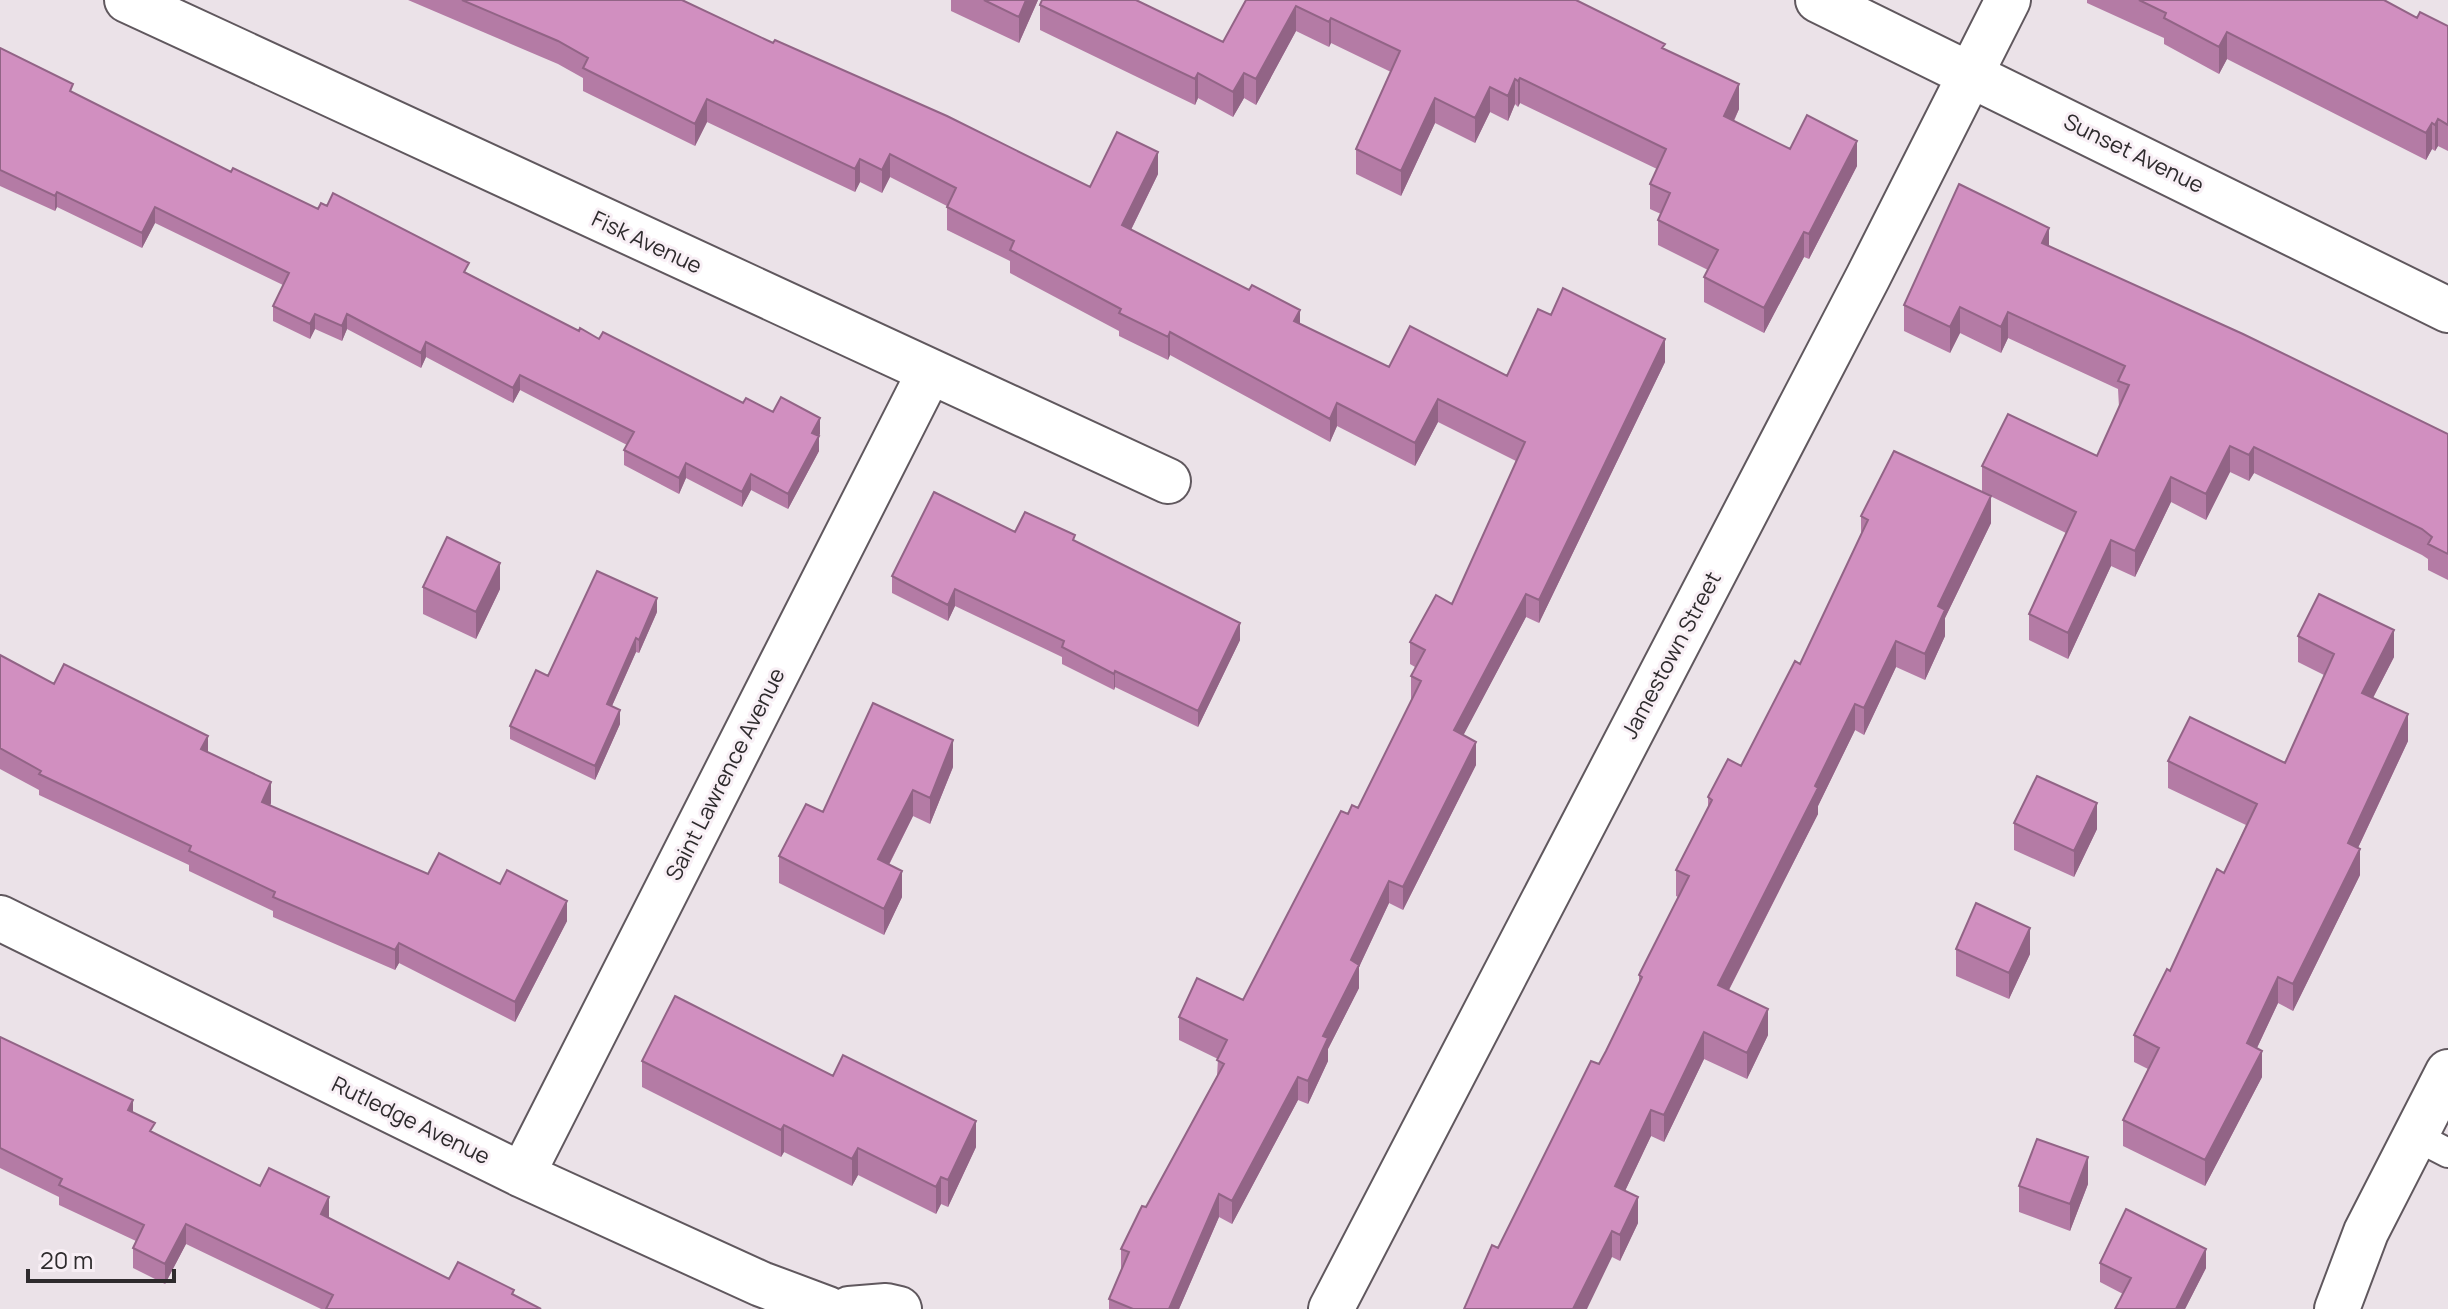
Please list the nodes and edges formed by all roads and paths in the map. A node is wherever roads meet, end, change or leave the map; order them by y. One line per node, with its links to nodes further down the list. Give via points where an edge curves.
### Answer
1 (127, 0): 6 (street, Fisk Avenue)
2 (1818, 0): 4 (street, Sunset Avenue)
3 (2008, 0): 4 (street, Jamestown Street)
4 (1971, 72): 5 (street, Sunset Avenue); 15 (street, Jamestown Street)
5 (2448, 310)
6 (929, 373): 7 (street, Fisk Avenue); 11 (street, Saint Lawrence Avenue)
7 (1168, 481)
8 (0, 918): 11 (street, Rutledge Avenue)
9 (2448, 1072): 10 (street)
10 (2432, 1145): 16 (street, via 2366,1232)
11 (522, 1175): 12 (street, Rutledge Avenue)
12 (828, 1309)
13 (849, 1309): 14 (street)
14 (899, 1309)
15 (1331, 1309)
16 (2337, 1309)

